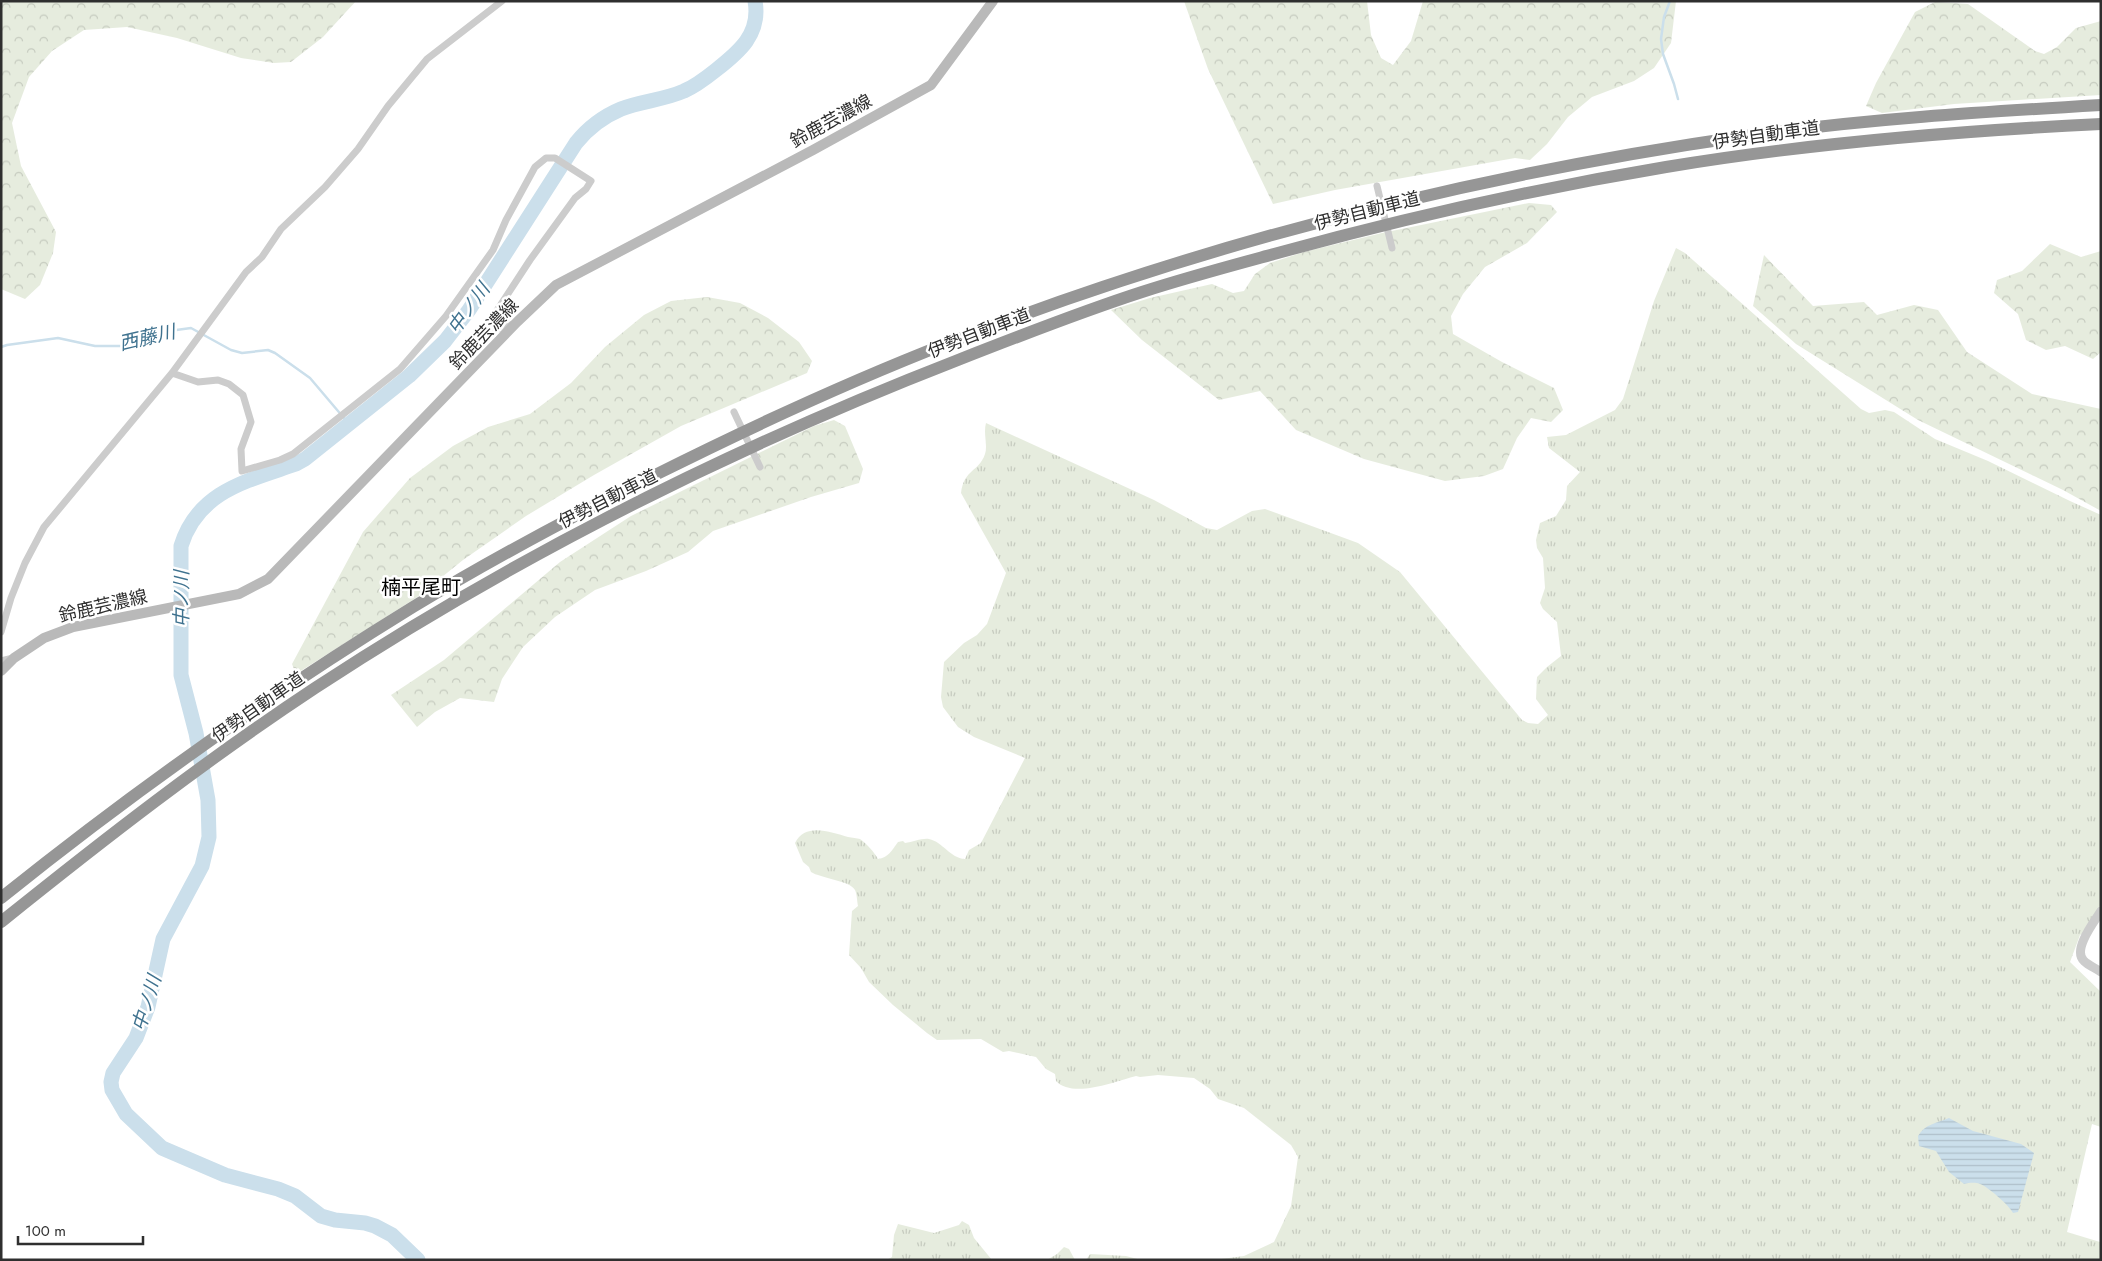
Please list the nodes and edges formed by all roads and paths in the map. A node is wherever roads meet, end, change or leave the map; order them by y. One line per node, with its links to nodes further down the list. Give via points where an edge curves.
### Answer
1 (502, 1): 8 (street, via 427,59 388,106 358,150 281,229 262,257 246,272)
2 (993, 1): 7 (main road, 鈴鹿芸濃線, via 931,85 556,285)
3 (2101, 106): 15 (highway, 伊勢自動車道, via 1926,116 1808,128 1577,164 1393,204 1201,256 950,342 829,393 581,512 414,606 273,696 150,782)
4 (2101, 124): 17 (highway, 伊勢自動車道, via 1923,134 1826,144 1671,166 1468,204 1205,272 1018,336 886,388 780,435 595,524 480,587 282,711 161,797)
5 (1377, 186): 6 (street)
6 (1392, 248)
7 (517, 322): 8 (street, via 484,334 530,260 590,181 555,158 546,158 535,167 493,250 446,316 400,368 293,454 242,471 241,449 251,422 243,395 218,380 198,382); 12 (main road, 鈴鹿芸濃線, via 268,579 238,594 73,627 44,638)
8 (172, 373): 11 (street, via 44,528 25,563)
9 (734, 412): 10 (street)
10 (760, 467)
11 (1, 632)
12 (14, 658): 13 (street); 14 (main road, 鈴鹿芸濃線)
13 (1, 661)
14 (1, 671)
15 (1, 898)
16 (2101, 911): 18 (street, via 2082,942 2080,952 2082,960)
17 (1, 922)
18 (2101, 972)

